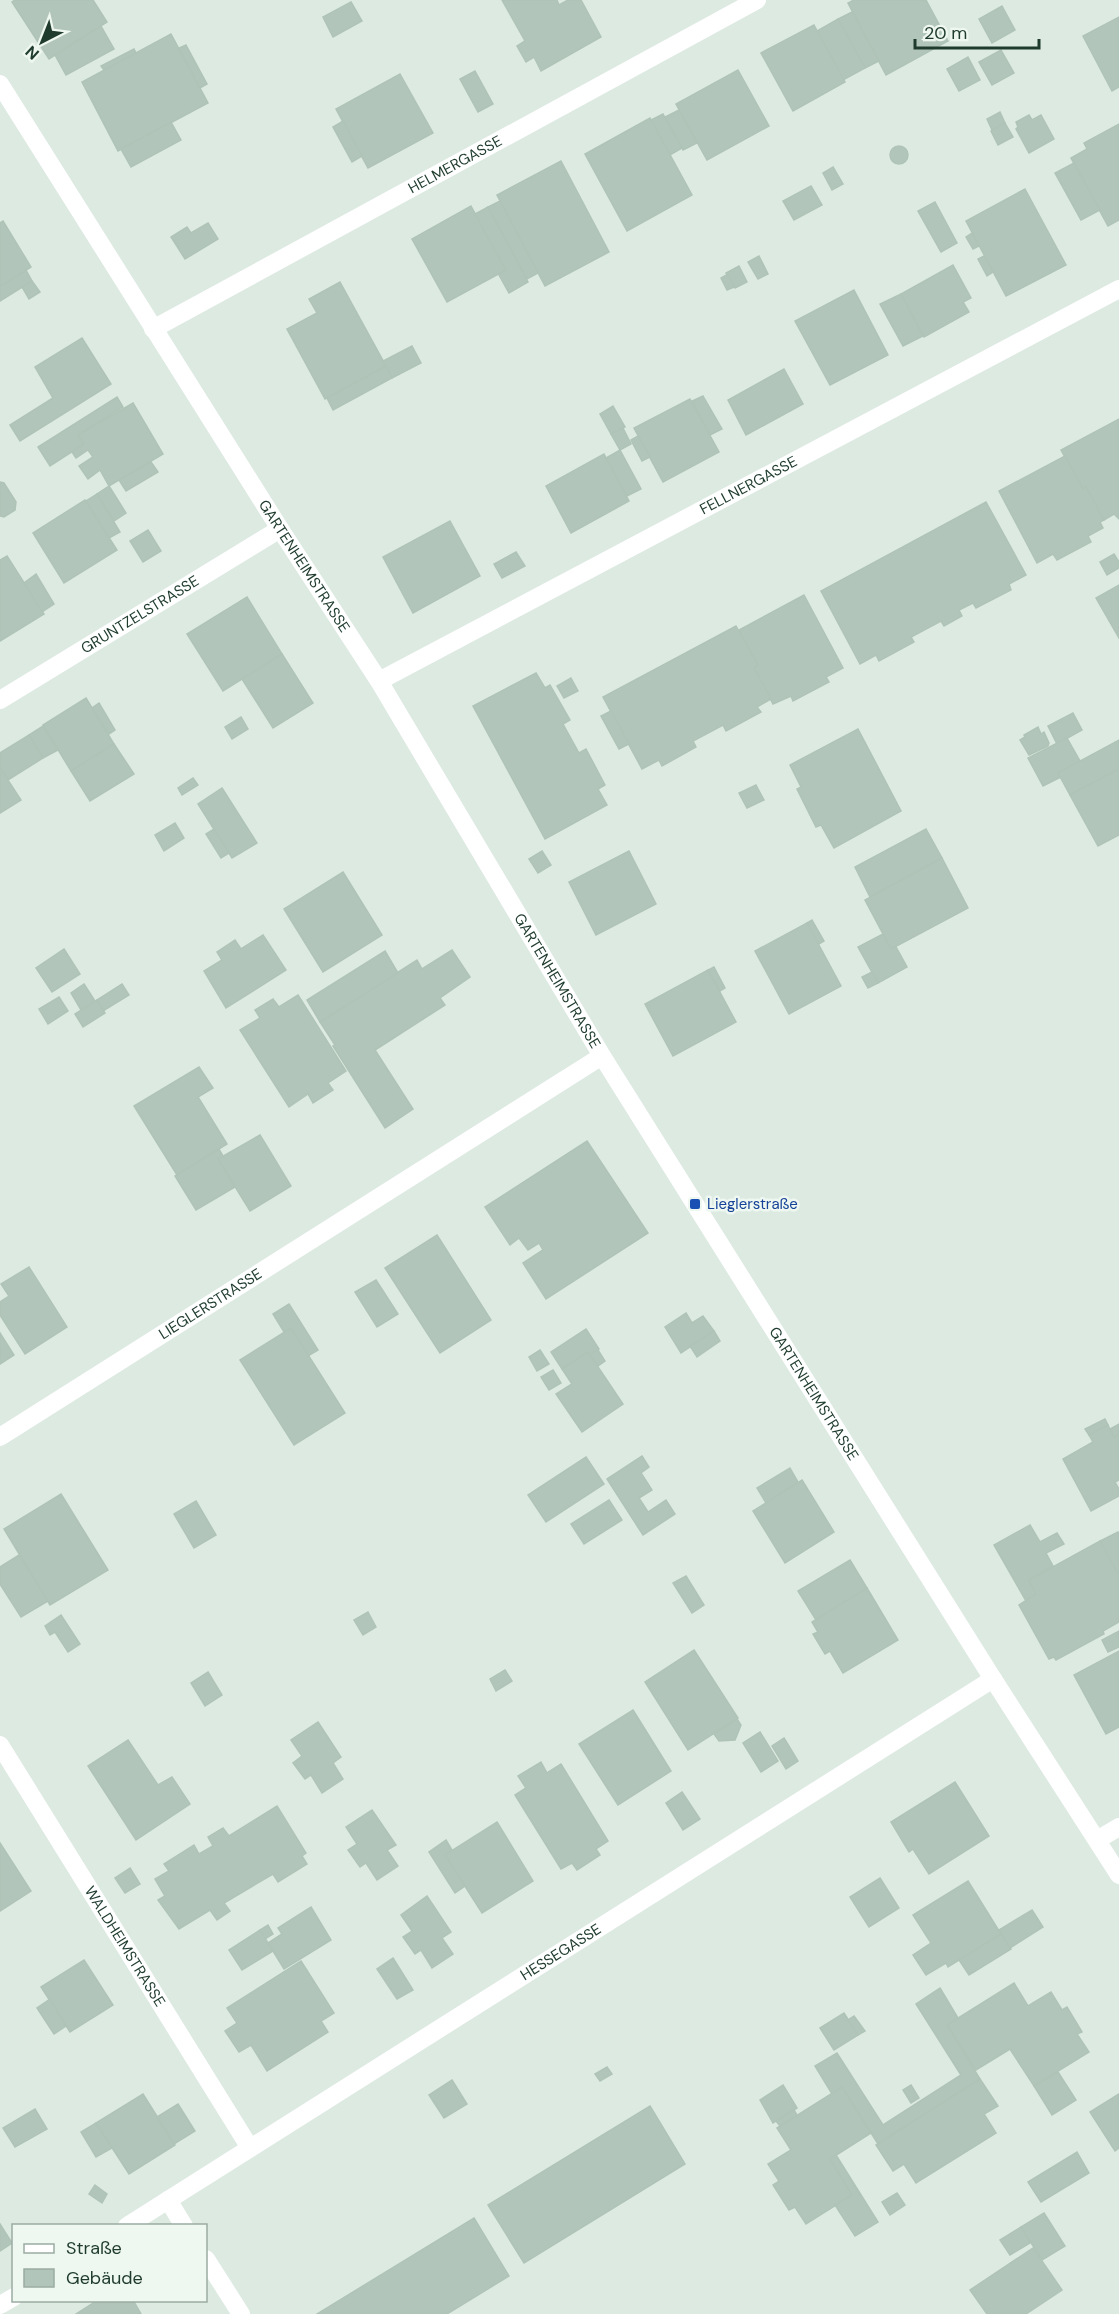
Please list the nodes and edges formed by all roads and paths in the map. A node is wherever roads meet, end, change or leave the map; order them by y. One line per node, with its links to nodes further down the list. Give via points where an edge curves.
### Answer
1 (757, 0): 4 (street, HELMERGASSE)
2 (0, 84): 4 (street, GARTENHEIMSTRASSE)
3 (1119, 289): 6 (street, FELLNERGASSE)
4 (153, 329): 5 (street, GARTENHEIMSTRASSE)
5 (280, 529): 6 (street, GARTENHEIMSTRASSE); 7 (street, GRUNTZELSTRASSE)
6 (379, 681): 8 (street, GARTENHEIMSTRASSE)
7 (0, 700)
8 (602, 1056): 9 (street, LIEGLERSTRASSE); 10 (street, GARTENHEIMSTRASSE)
9 (0, 1437)
10 (993, 1679): 13 (street, GARTENHEIMSTRASSE); 15 (street, HESSEGASSE)
11 (0, 1745): 15 (street, WALDHEIMSTRASSE)
12 (1119, 1827): 13 (street)
13 (1097, 1840): 14 (street, GARTENHEIMSTRASSE)
14 (1119, 1875)
15 (250, 2148): 16 (street, HESSEGASSE)
16 (168, 2200): 17 (street, HESSEGASSE); 18 (street)
17 (130, 2224)
18 (183, 2224)
19 (207, 2261): 20 (street)
20 (241, 2314)

